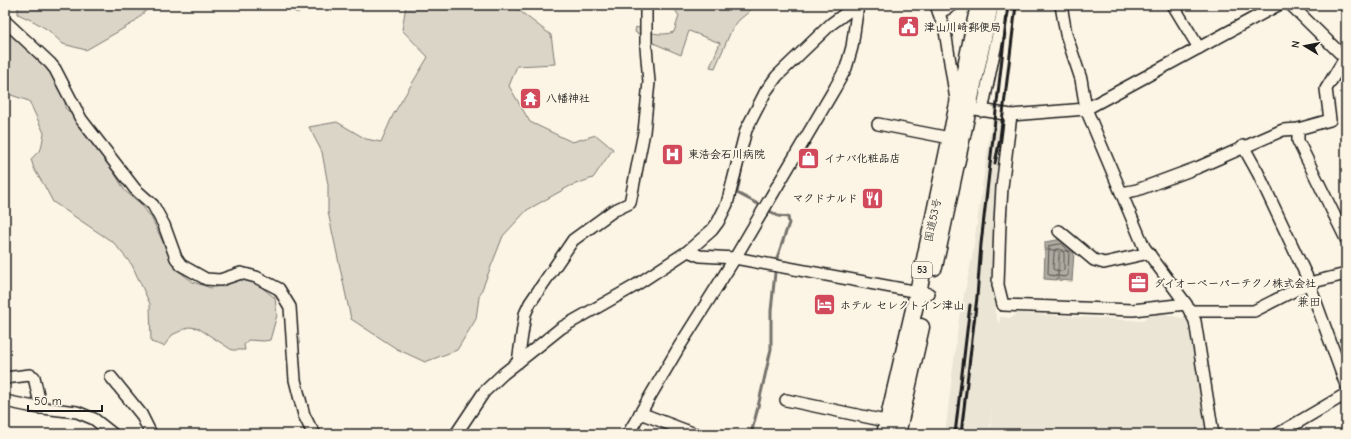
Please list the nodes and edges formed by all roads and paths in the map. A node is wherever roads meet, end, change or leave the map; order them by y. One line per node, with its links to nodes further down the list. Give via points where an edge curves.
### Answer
1 (646, 5): 30 (street, via 649,82 644,132 630,203 613,211 573,240 525,314)
2 (857, 5): 23 (street, via 831,24 777,76 766,91 746,130 723,213 712,230); 25 (street, via 852,47 846,68)
3 (953, 5): 9 (street)
4 (1061, 5): 14 (street, via 1066,34 1081,79)
5 (1173, 5): 11 (street)
6 (1278, 5): 11 (street)
7 (1291, 5): 12 (street)
8 (988, 6): 13 (highway, 国道53号 / 53); 13 (street)
9 (938, 9): 13 (street)
10 (5, 21): 42 (street, via 55,69 81,119 135,188 153,205 181,264 206,279 220,280 241,273 256,277 279,289 290,307 295,380 302,408)
11 (1199, 48): 14 (street)
12 (1346, 59): 17 (street, via 1326,89 1330,120)
13 (969, 108): 15 (street); 18 (highway, 国道53号 / 53); 28 (highway, 国道53号 / 53)
14 (1086, 109): 15 (street); 20 (street)
15 (1011, 116): 29 (street, via 1000,222 998,285 1003,305 1133,310)
16 (878, 124): 18 (street)
17 (1298, 128): 19 (street, via 1283,130); 22 (street, via 1298,141)
18 (950, 138): 28 (highway, 国道53号 / 53)
19 (1243, 146): 20 (street, via 1199,167); 27 (street)
20 (1122, 193): 24 (street)
21 (1059, 231): 24 (street, via 1094,260 1104,263)
22 (1346, 239)
23 (688, 251): 25 (street, via 700,256); 30 (street, via 633,287 561,328)
24 (1148, 253): 29 (street)
25 (735, 258): 28 (street); 38 (street)
26 (1346, 274): 27 (street)
27 (1309, 283): 29 (street, via 1254,311); 33 (street)
28 (923, 293): 39 (highway, 国道53号 / 53)
29 (1188, 308): 46 (street, via 1195,320)
30 (518, 362): 43 (street, via 484,392)
31 (5, 378): 37 (street, via 30,375 34,377)
32 (111, 378): 41 (street, via 141,414)
33 (1346, 385)
34 (1346, 394): 47 (street)
35 (5, 400): 37 (street)
36 (786, 400): 39 (street)
37 (41, 408): 40 (street, via 77,412 94,419)
38 (640, 413): 44 (street); 45 (street)
39 (892, 428)
40 (113, 434)
41 (152, 434)
42 (315, 434)
43 (456, 434)
44 (628, 434)
45 (695, 434)
46 (1213, 434)
47 (1278, 434)

